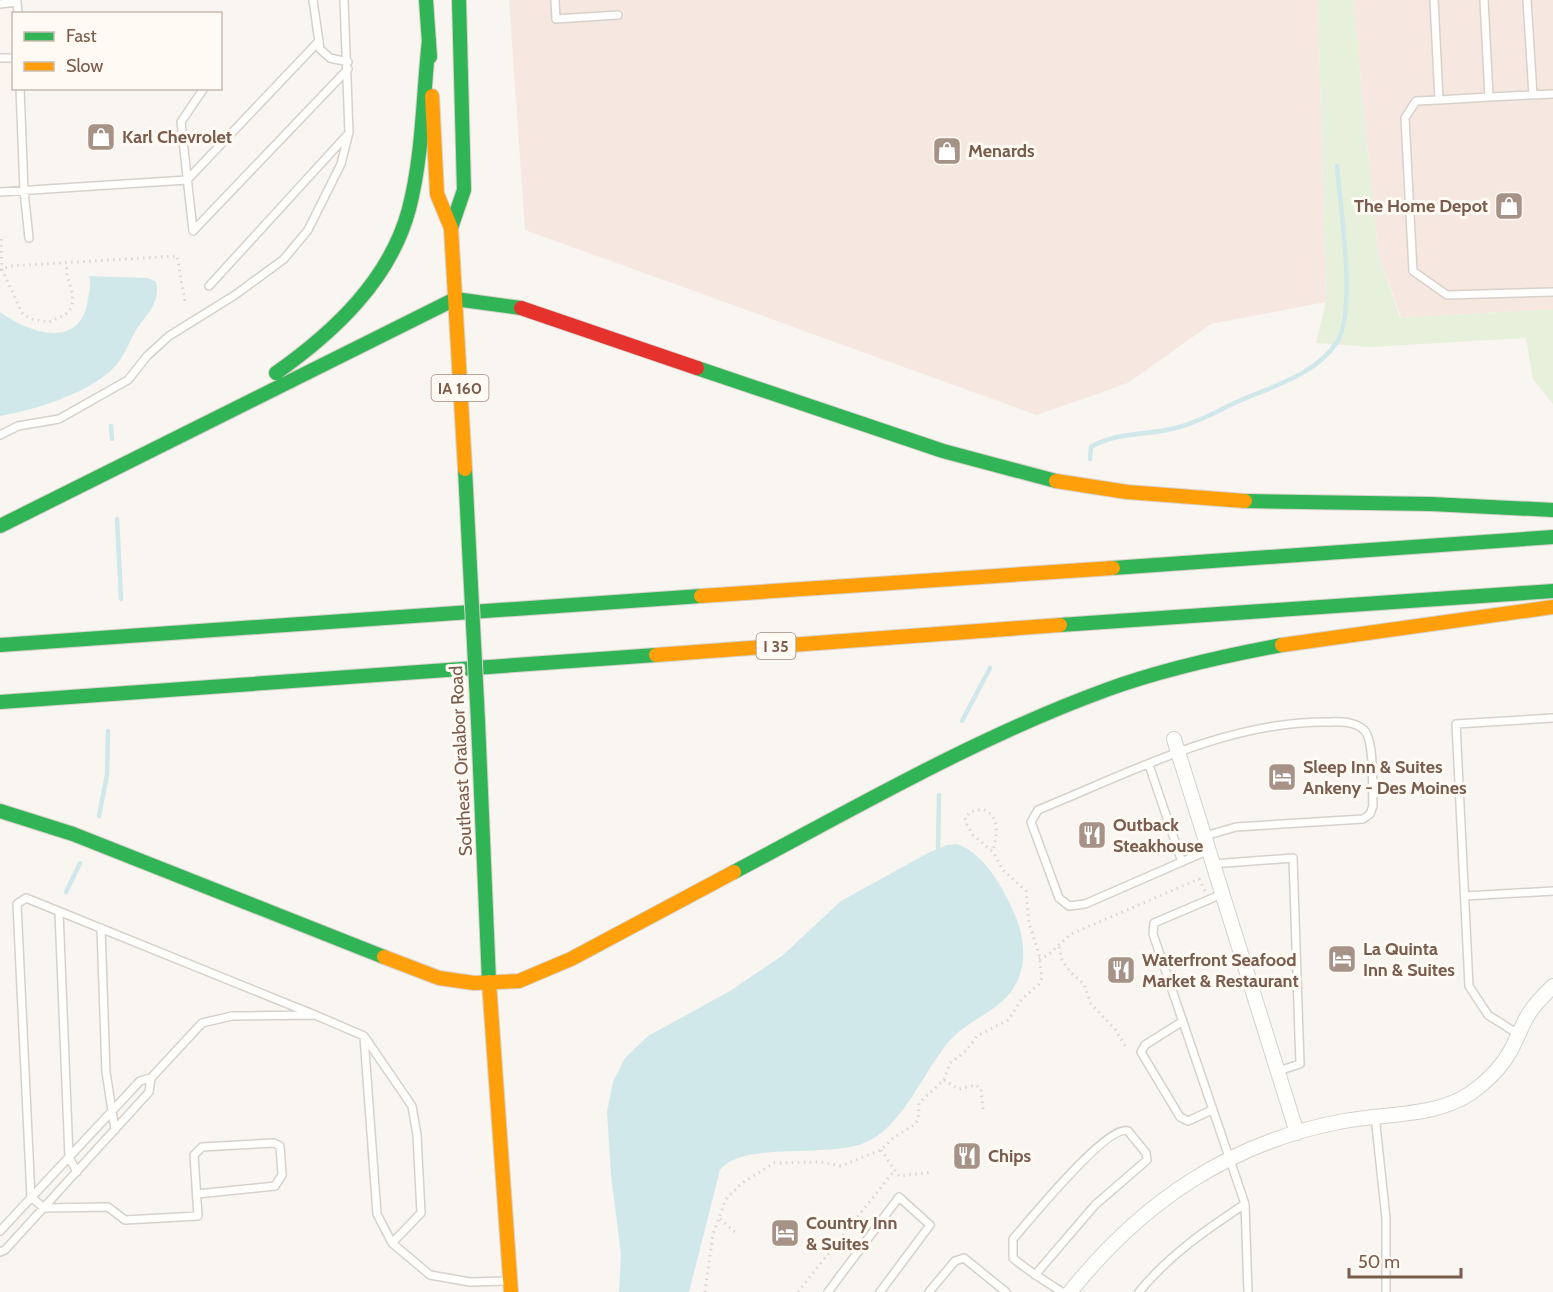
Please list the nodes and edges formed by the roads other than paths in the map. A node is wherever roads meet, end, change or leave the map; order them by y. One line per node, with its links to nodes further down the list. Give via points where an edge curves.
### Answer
1 (313, 0): 13 (lane)
2 (344, 0): 14 (lane)
3 (426, 0): 12 (main road, Southeast Oralabor Road / IA 160)
4 (459, 0): 25 (main road, Southeast Oralabor Road / IA 160, via 464,190)
5 (555, 0): 11 (lane, via 556,19)
6 (1434, 0): 20 (lane)
7 (1484, 0): 19 (lane)
8 (1527, 0): 18 (lane)
9 (0, 4): 10 (lane, via 17,2)
10 (18, 12)
11 (618, 15)
12 (429, 40): 25 (main road, Southeast Oralabor Road / IA 160, via 437,194); 31 (main road, via 414,183 404,225 374,282 332,331 307,352)
13 (319, 41): 14 (lane, via 320,49 330,58); 22 (lane)
14 (348, 66): 21 (lane); 22 (lane, via 193,231)
15 (20, 90): 23 (lane)
16 (203, 90): 22 (lane, via 181,122)
17 (1553, 94): 18 (lane)
18 (1533, 95): 19 (lane)
19 (1489, 97): 20 (lane)
20 (1439, 100): 28 (lane, via 1416,101 1405,118 1413,271 1447,295)
21 (349, 132): 27 (lane); 30 (lane, via 327,195 308,230 284,259 236,295 169,336 128,380 59,419 18,426)
22 (187, 180): 23 (lane)
23 (24, 191): 24 (lane); 26 (lane)
24 (0, 192)
25 (451, 228): 29 (main road, Southeast Oralabor Road / IA 160)
26 (29, 238)
27 (210, 286)
28 (1553, 292)
29 (455, 299): 31 (main road); 32 (main road, via 513,306 548,316 905,439 984,464 1066,483 1176,499); 51 (main road, Southeast Oralabor Road / IA 160, bridge)
30 (0, 435)
31 (149, 452): 33 (main road)
32 (1553, 510)
33 (0, 526)
34 (1553, 537): 37 (main road)
35 (1553, 591): 38 (main road, I 35, via 1131,618 491,669)
36 (1553, 607): 51 (main road, via 1341,634 1175,668 1096,693 1014,728 571,959 519,981)
37 (0, 645)
38 (0, 702)
39 (1553, 718): 47 (lane, via 1456,724)
40 (1177, 746): 41 (lane); 43 (street); 43 (lane, via 1293,722 1348,722 1364,730 1370,740 1373,806 1364,819 1236,827)
41 (1149, 765): 45 (lane); 45 (lane, via 1038,810 1031,822 1059,898 1070,906 1084,904)
42 (0, 812): 51 (main road, via 73,834 439,978)
43 (1205, 836): 44 (street)
44 (1211, 857): 45 (lane); 48 (street); 57 (lane, via 1293,858 1300,1064)
45 (1182, 862)
46 (1553, 891): 47 (lane)
47 (1465, 896): 55 (lane, via 1469,986 1488,1015)
48 (1216, 897): 54 (lane, via 1154,923 1153,934); 57 (street)
49 (59, 912): 50 (lane); 64 (lane); 68 (lane, via 26,898 17,904)
50 (101, 928): 53 (lane); 60 (lane, via 106,1072)
51 (489, 982): 75 (main road, Southeast Oralabor Road)
52 (1553, 986): 55 (street, via 1531,1010)
53 (315, 1015): 56 (lane); 58 (lane, via 232,1016 202,1023)
54 (1183, 1021): 59 (lane); 59 (lane, via 1145,1045 1141,1052 1180,1117 1188,1121)
55 (1518, 1034): 61 (street, via 1504,1061 1472,1092 1444,1107)
56 (364, 1036): 72 (lane, via 377,1214); 72 (lane, via 412,1106 417,1135 421,1213)
57 (1278, 1071): 63 (street)
58 (151, 1078): 60 (lane, via 140,1081); 62 (lane, via 149,1092)
59 (1212, 1110): 65 (lane)
60 (112, 1111): 62 (lane); 64 (lane)
61 (1374, 1116): 63 (street); 84 (lane, via 1386,1218)
62 (115, 1130): 66 (lane)
63 (1297, 1133): 65 (street)
64 (69, 1157): 66 (lane); 68 (lane)
65 (1229, 1159): 69 (lane); 81 (street, via 1179,1186 1157,1203 1102,1252)
66 (77, 1172): 70 (lane)
67 (197, 1194): 67 (lane, via 194,1155 202,1147 274,1143 280,1146 282,1175 275,1186); 70 (lane, via 198,1216 125,1220 108,1207)
68 (31, 1197): 70 (lane); 71 (lane)
69 (1245, 1204): 82 (lane, via 1207,1230); 83 (lane)
70 (44, 1208): 73 (lane)
71 (0, 1231)
72 (392, 1243): 75 (lane, via 430,1275)
73 (0, 1252)
74 (1035, 1275): 74 (lane, via 1013,1258 1012,1239 1082,1161 1118,1131 1128,1131 1147,1160 1095,1205); 80 (lane)
75 (511, 1286)
76 (828, 1292): 77 (lane, via 899,1197 930,1225)
77 (880, 1292)
78 (929, 1292): 79 (lane, via 959,1258 968,1259)
79 (1006, 1292)
80 (1062, 1292)
81 (1070, 1292)
82 (1139, 1292)
83 (1248, 1292)
84 (1386, 1292)

